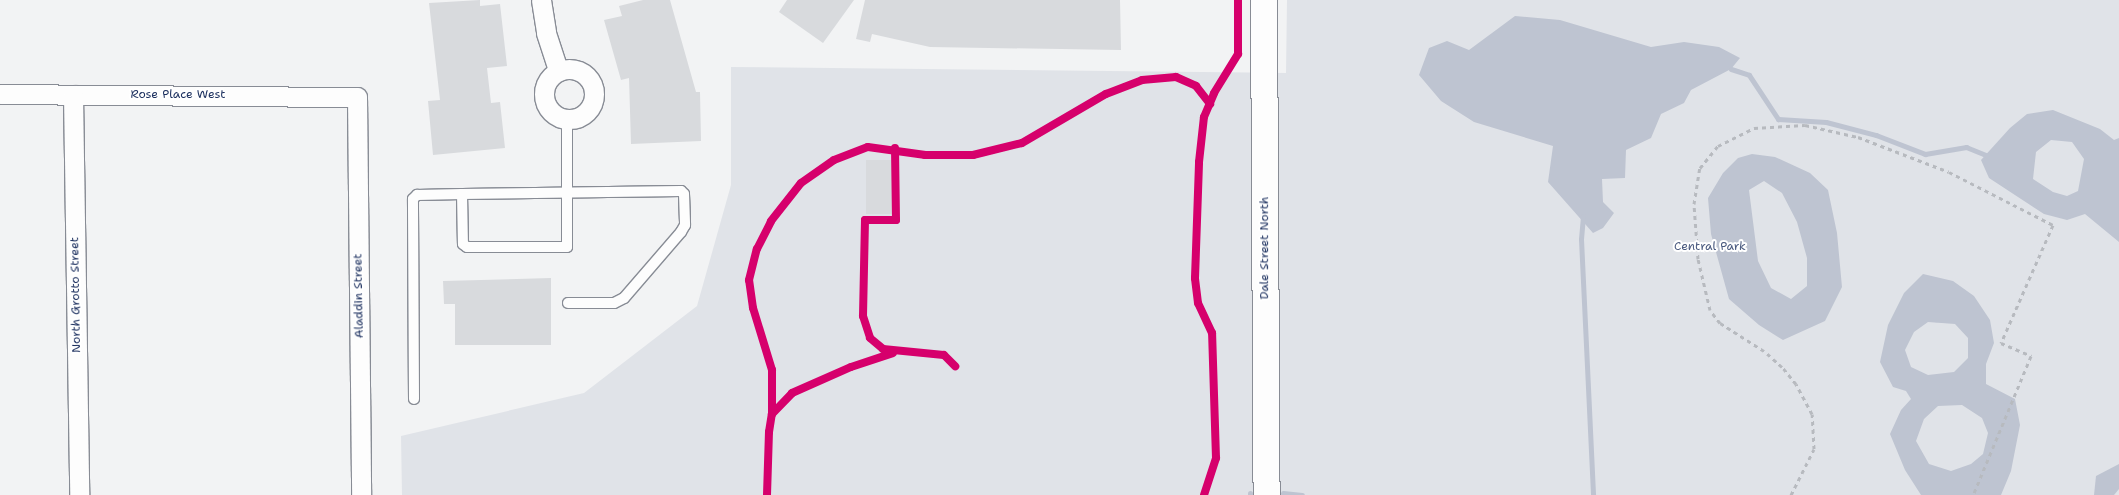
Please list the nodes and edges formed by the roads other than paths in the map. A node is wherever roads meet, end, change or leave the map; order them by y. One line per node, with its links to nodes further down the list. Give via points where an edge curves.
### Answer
1 (541, 0): 3 (street, via 546,33)
2 (1264, 0): 14 (main road, Dale Street North)
3 (558, 71): 7 (street, via 549,79 544,96 552,112); 7 (street, via 580,71 593,86 591,105 584,113)
4 (0, 94): 5 (street, Rose Place West)
5 (74, 95): 6 (street, Rose Place West); 12 (street, North Grotto Street)
6 (357, 97): 13 (street, Aladdin Street)
7 (567, 118): 8 (lane)
8 (568, 192): 9 (lane); 9 (lane, via 567,247 467,247 463,244); 10 (lane, via 681,191 684,194 685,224 624,298 614,303)
9 (462, 194): 11 (lane, via 416,195 413,199)
10 (568, 303)
11 (414, 399)
12 (79, 495)
13 (361, 495)
14 (1267, 495)

